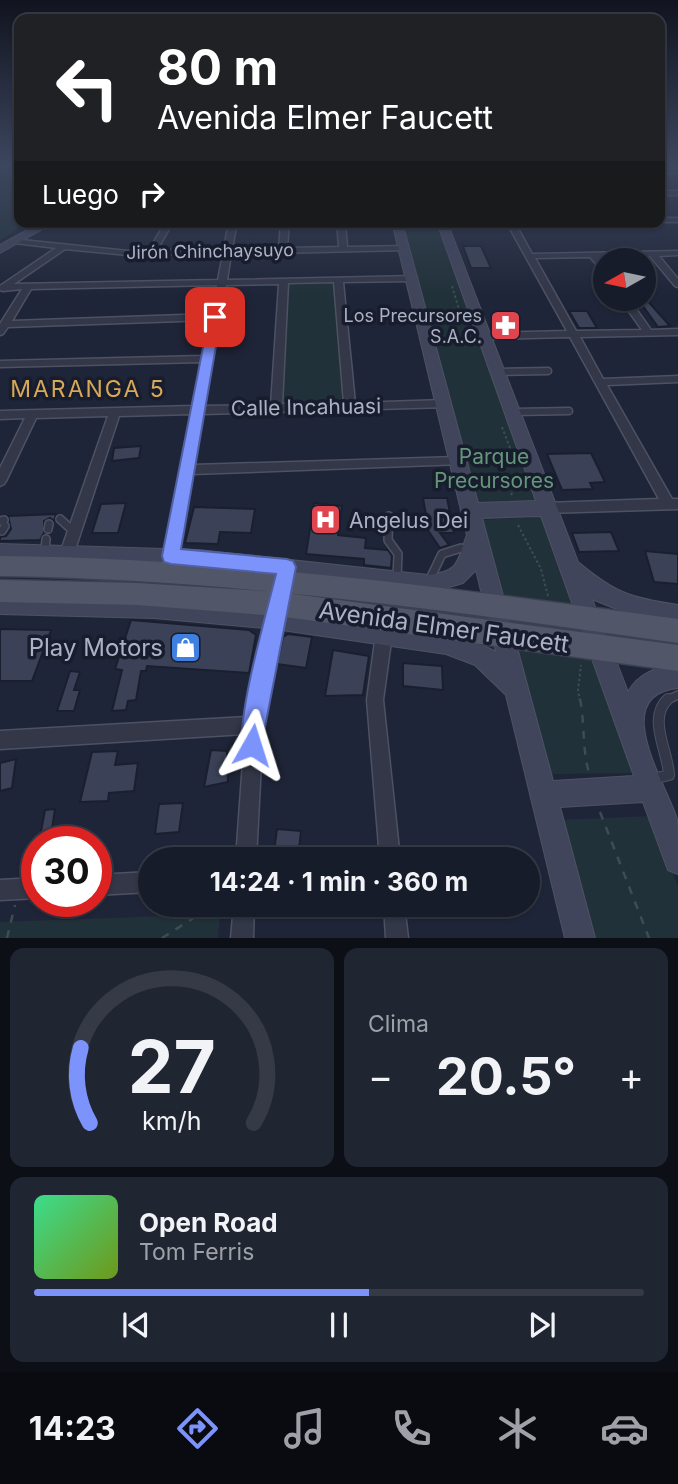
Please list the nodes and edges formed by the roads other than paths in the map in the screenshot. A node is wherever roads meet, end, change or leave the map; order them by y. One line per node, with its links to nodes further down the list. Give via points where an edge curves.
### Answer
1 (40, 228): 9 (main road)
2 (166, 228): 16 (street)
3 (232, 228): 15 (street)
4 (285, 228): 14 (street)
5 (341, 228): 12 (street)
6 (399, 228): 11 (main road)
7 (444, 228): 35 (main road)
8 (514, 228): 20 (street)
9 (15, 242): 10 (street, Jirón Chinchaysuyo); 13 (main road)
10 (61, 248): 16 (street, Jirón Chinchaysuyo); 28 (street)
11 (405, 248): 12 (street, Jirón Chinchaysuyo); 22 (main road)
12 (343, 249): 14 (street, Jirón Chinchaysuyo)
13 (0, 250)
14 (284, 250): 15 (street, Jirón Chinchaysuyo)
15 (228, 252): 16 (street, Jirón Chinchaysuyo); 25 (street)
16 (151, 253)
17 (678, 253): 18 (street)
18 (656, 254)
19 (593, 255): 20 (street)
20 (529, 256): 34 (street)
21 (656, 258): 26 (street)
22 (412, 278): 23 (street); 42 (main road)
23 (338, 279): 24 (street); 43 (street)
24 (284, 280): 25 (street); 44 (street)
25 (222, 282): 27 (street); 30 (street)
26 (678, 284)
27 (28, 287): 28 (street); 31 (street)
28 (2, 289)
29 (633, 312): 32 (street)
30 (215, 317): 31 (street); 36 (street)
31 (3, 328)
32 (648, 332): 33 (street); 34 (street)
33 (678, 332)
34 (573, 334): 35 (street); 41 (street)
35 (484, 336): 39 (main road)
36 (207, 359): 37 (street); 45 (street)
37 (0, 364)
38 (548, 371): 39 (lane)
39 (497, 372): 50 (main road)
40 (678, 379): 41 (street)
41 (601, 382): 54 (street)
42 (444, 404): 43 (street, Calle Incahuasi); 51 (main road)
43 (350, 405): 44 (street, Calle Incahuasi)
44 (276, 407): 45 (street, Calle Incahuasi)
45 (198, 410): 47 (street, Calle Incahuasi); 52 (street)
46 (569, 411): 50 (lane)
47 (115, 412): 49 (street, Calle Incahuasi); 59 (street)
48 (0, 415): 49 (street, Calle Incahuasi)
49 (32, 415): 53 (street)
50 (507, 419): 55 (main road)
51 (458, 461): 52 (street); 58 (main road)
52 (187, 470): 62 (street)
53 (0, 481)
54 (674, 505): 55 (street)
55 (546, 508): 58 (main road, via 512,509); 63 (main road)
56 (389, 516): 66 (lane, via 388,540 398,554)
57 (60, 519): 59 (lane)
58 (472, 520): 66 (main road, Avenida Elmer Faucett, via 474,553 461,575 443,583); 71 (main road)
59 (75, 532): 61 (street)
60 (0, 552): 61 (main road, Avenida Elmer Faucett)
61 (55, 552): 62 (main road, Avenida Elmer Faucett); 64 (main road, Avenida Elmer Faucett)
62 (168, 563): 65 (main road, Avenida Elmer Faucett); 68 (main road)
63 (566, 563): 73 (main road, via 613,601); 74 (main road)
64 (0, 566)
65 (285, 573): 66 (main road, Avenida Elmer Faucett); 72 (street)
66 (397, 586): 71 (main road, Avenida Elmer Faucett)
67 (0, 591): 69 (main road, Avenida Elmer Faucett)
68 (158, 595): 69 (main road, Avenida Elmer Faucett); 72 (main road, Avenida Elmer Faucett)
69 (55, 598): 70 (main road, Avenida Elmer Faucett); 72 (main road, Avenida Elmer Faucett, via 154,608)
70 (0, 604)
71 (494, 605): 74 (main road, Avenida Elmer Faucett); 77 (main road)
72 (277, 612): 76 (main road, Avenida Elmer Faucett); 77 (main road, Avenida Elmer Faucett); 83 (street)
73 (678, 615)
74 (587, 618): 75 (main road, Avenida Elmer Faucett); 78 (main road)
75 (678, 631)
76 (384, 635): 82 (main road, Avenida Elmer Faucett, via 471,649 504,675); 89 (street, via 375,700)
77 (502, 636): 78 (main road, Avenida Elmer Faucett); 82 (main road)
78 (588, 647): 79 (main road, Avenida Elmer Faucett); 84 (main road)
79 (678, 658)
80 (678, 676): 84 (main road, via 657,679 641,690 634,702)
81 (678, 695): 86 (lane, via 663,702 657,718 669,775)
82 (519, 701): 87 (main road)
83 (254, 726): 85 (street); 88 (street)
84 (630, 732): 86 (main road)
85 (0, 740)
86 (650, 783): 87 (main road); 90 (main road)
87 (543, 794): 97 (main road)
88 (247, 847)
89 (389, 847)
90 (678, 860)
91 (138, 882): 92 (street)
92 (112, 883)
93 (243, 917): 95 (street)
94 (395, 917): 96 (street)
95 (242, 938)
96 (397, 938)
97 (580, 938)

